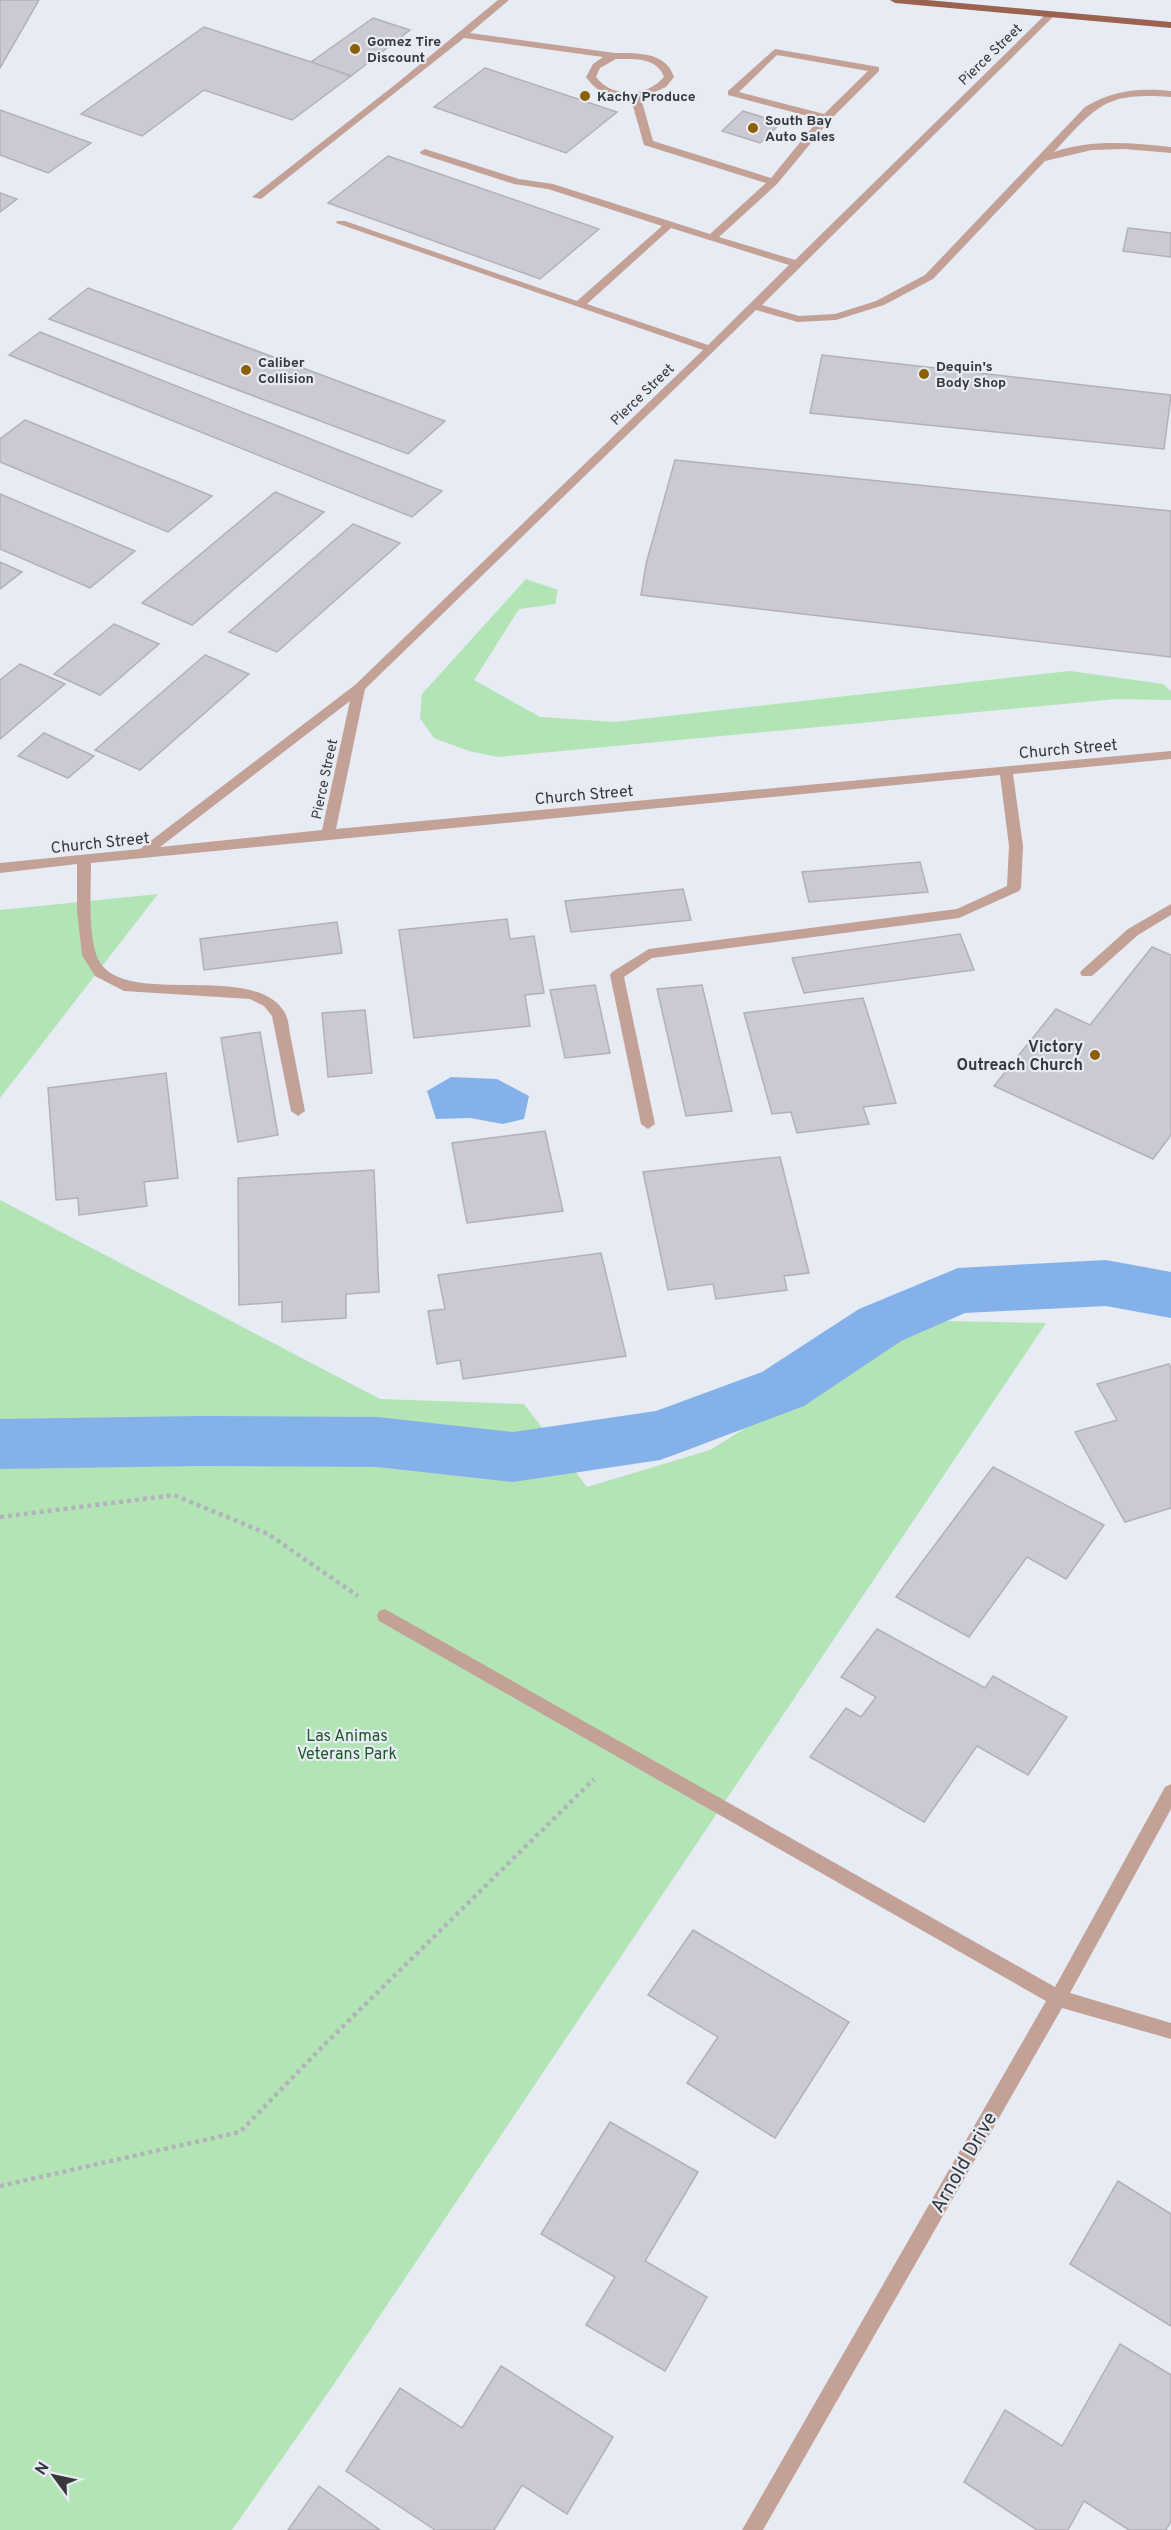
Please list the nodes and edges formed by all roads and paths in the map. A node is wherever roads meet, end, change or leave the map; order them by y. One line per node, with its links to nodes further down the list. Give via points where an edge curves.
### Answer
1 (504, 0): 5 (street)
2 (895, 0): 3 (main road)
3 (1051, 14): 4 (main road); 18 (street, Pierce Street)
4 (1171, 25)
5 (464, 34): 6 (street); 14 (street)
6 (615, 56): 8 (street, via 592,70 594,83 611,93); 8 (street, via 654,60 668,71 669,77 658,89)
7 (1171, 94): 12 (street, via 1138,91 1110,96 1089,109)
8 (635, 95): 13 (street, via 648,143)
9 (826, 118): 9 (street, via 875,69 775,52 732,93); 13 (street)
10 (1171, 150): 12 (street, via 1065,150)
11 (425, 152): 16 (street)
12 (1041, 161): 20 (street, via 929,277 880,303 836,317 798,319)
13 (773, 182): 17 (street)
14 (257, 197)
15 (340, 223): 19 (street)
16 (670, 224): 17 (street); 19 (street)
17 (712, 238): 18 (street)
18 (797, 264): 20 (street, Pierce Street)
19 (579, 305): 21 (street)
20 (754, 306): 21 (street, Pierce Street)
21 (710, 349): 22 (street, Pierce Street)
22 (359, 688): 25 (street, Pierce Street); 26 (street)
23 (1171, 754): 24 (street, Church Street)
24 (1006, 770): 25 (street, Church Street); 32 (street, via 1016,846 1014,888 959,913 649,954 617,975)
25 (328, 834): 26 (street, Church Street)
26 (142, 854): 27 (street, Church Street)
27 (84, 860): 28 (street, Church Street); 31 (street, via 88,955 100,973 123,986 252,994 269,1003 279,1015)
28 (0, 868)
29 (1171, 909): 30 (street, via 1133,932)
30 (1087, 973)
31 (298, 1111)
32 (648, 1124)
33 (0, 1518): 34 (path, via 174,1495 268,1534)
34 (385, 1616): 35 (street)
35 (622, 1751): 37 (street); 39 (path, via 240,2132)
36 (1171, 1792): 37 (street, Arnold Drive)
37 (1058, 1998): 38 (street); 40 (street, Arnold Drive)
38 (1171, 2031)
39 (0, 2186)
40 (752, 2530)

